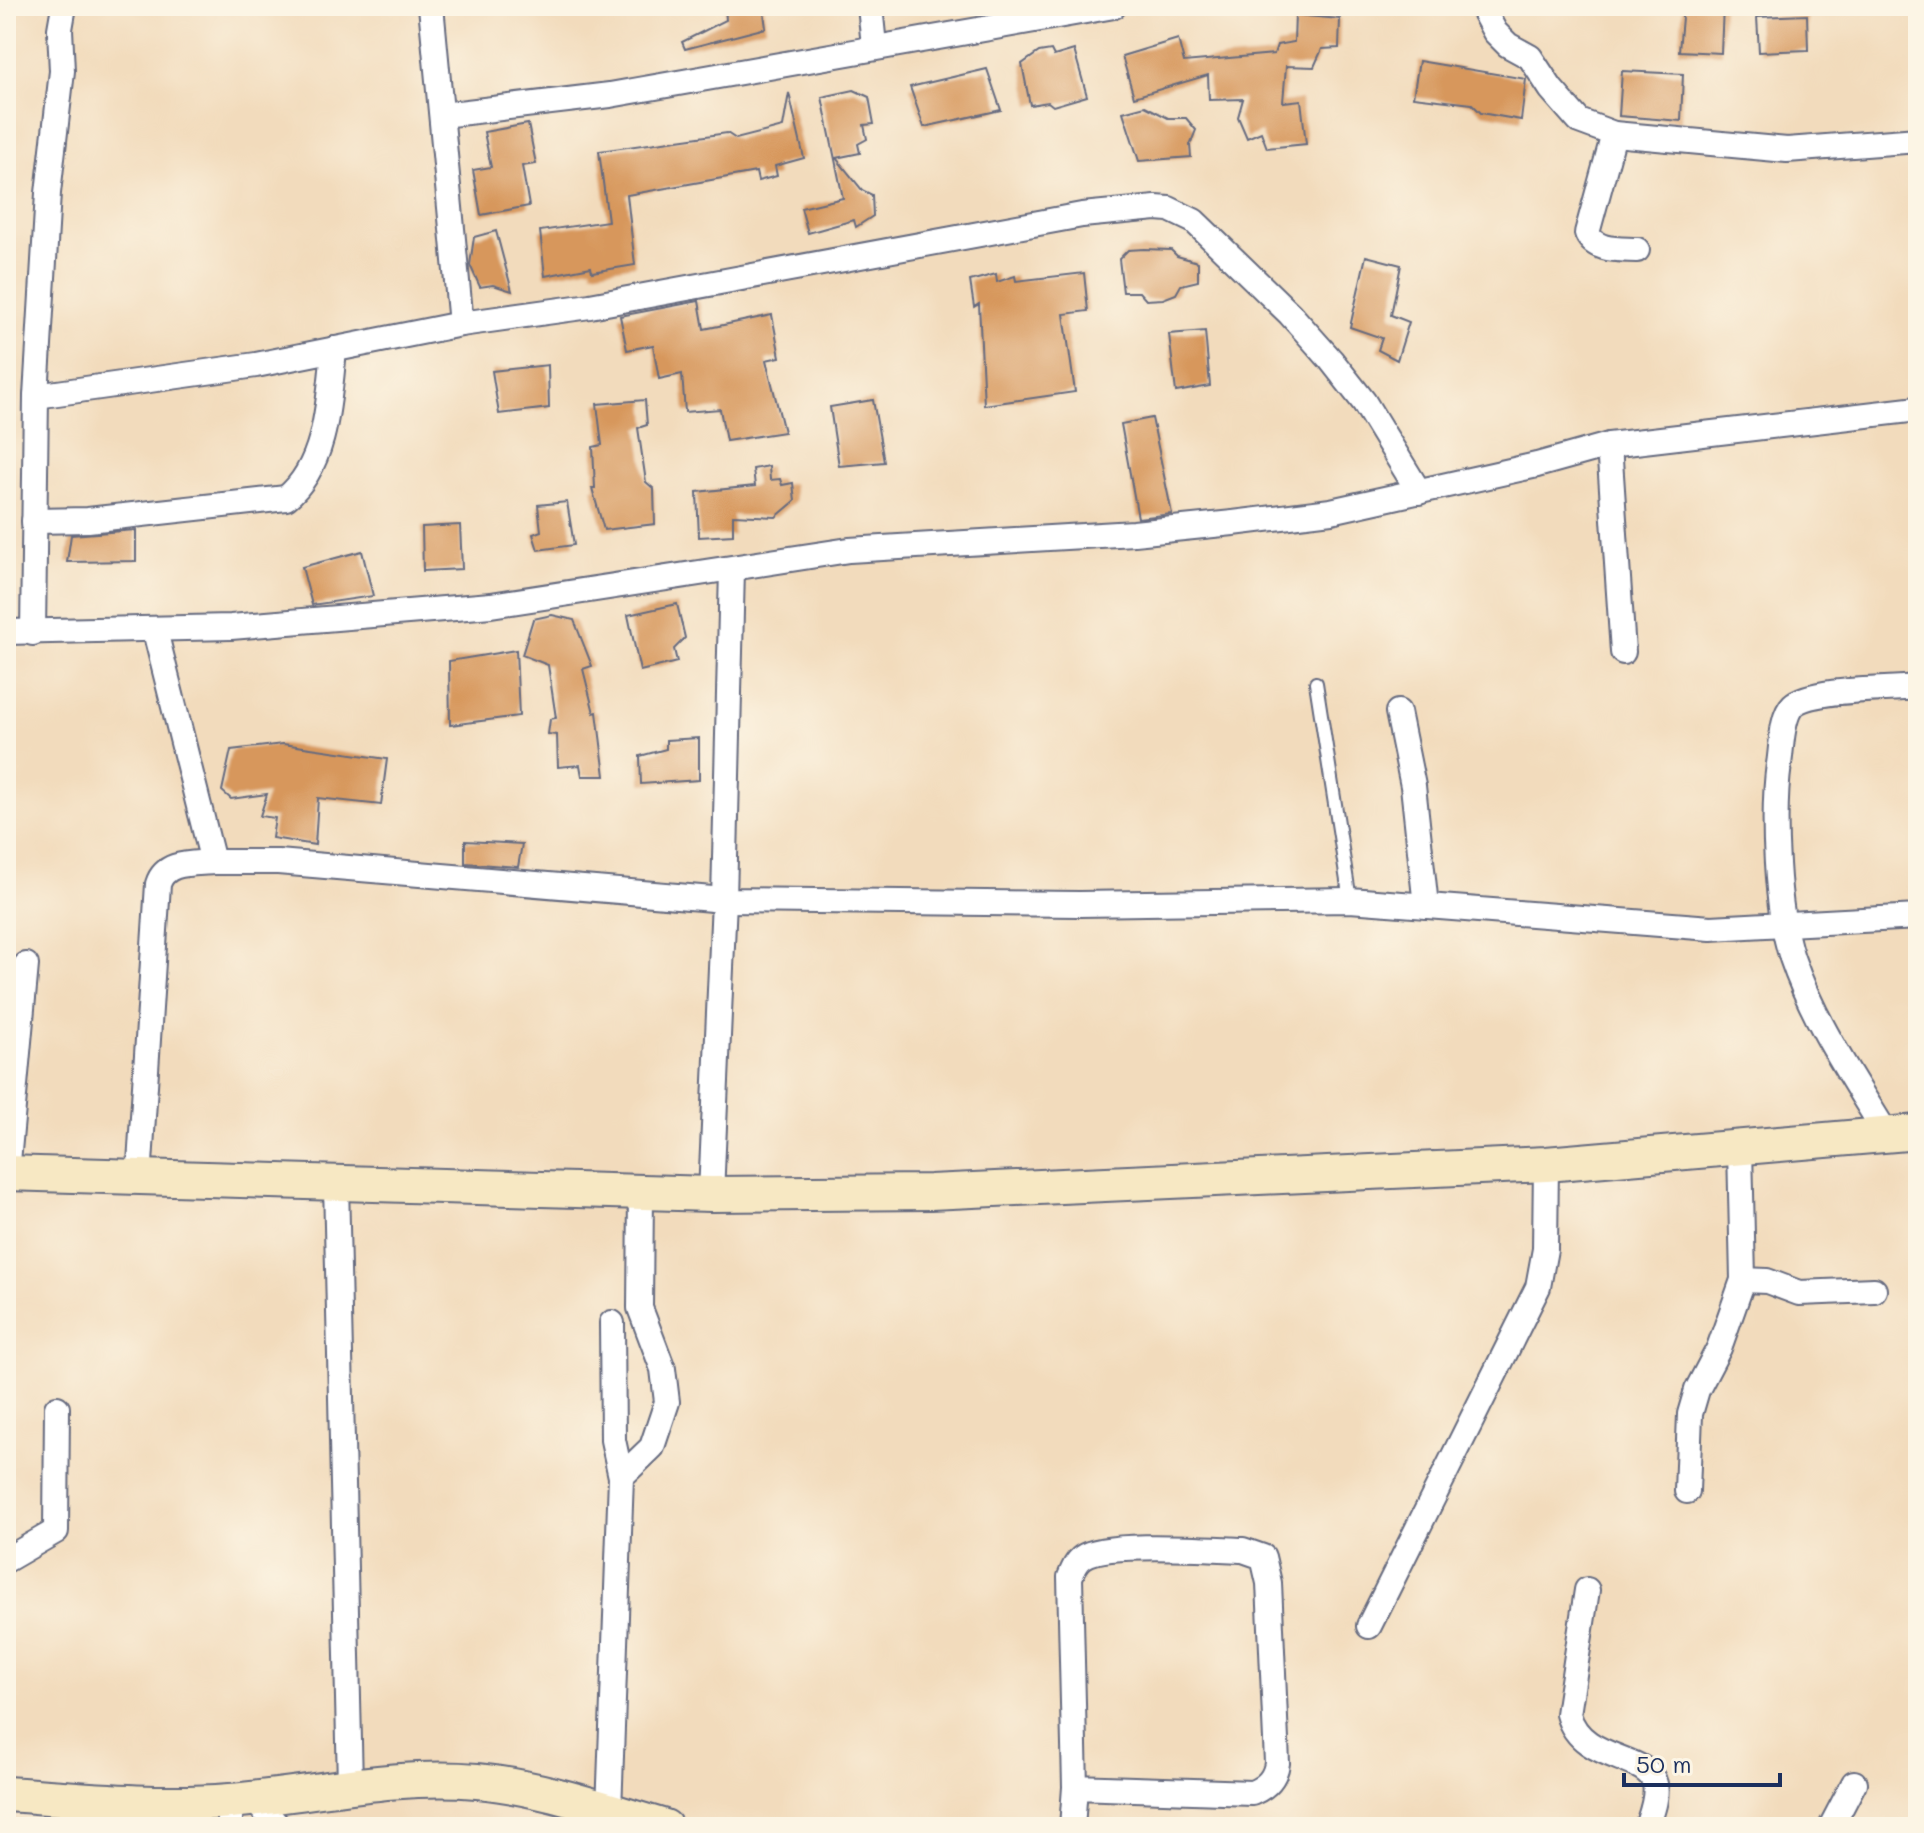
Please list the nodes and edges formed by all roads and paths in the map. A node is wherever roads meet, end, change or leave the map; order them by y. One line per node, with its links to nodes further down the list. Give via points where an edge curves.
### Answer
1 (64, 6): 13 (street)
2 (431, 6): 7 (street)
3 (870, 6): 6 (street)
4 (1114, 6): 6 (street)
5 (1481, 6): 8 (street, via 1495,32 1530,57 1579,121)
6 (874, 46): 7 (street, via 610,95)
7 (442, 115): 11 (street)
8 (1614, 134): 9 (street, via 1787,150); 10 (street, via 1587,233 1602,248)
9 (1918, 140)
10 (1637, 250)
11 (461, 324): 12 (street); 16 (street, via 590,306 1082,215 1169,209 1194,221 1321,348 1364,402)
12 (334, 349): 13 (street); 17 (street, via 314,462 306,479 286,498)
13 (36, 396): 17 (street)
14 (1918, 409): 15 (street)
15 (1609, 445): 16 (street); 22 (street)
16 (1419, 492): 18 (street, via 1331,511 1233,523 849,550)
17 (34, 521): 21 (street)
18 (732, 569): 19 (street, via 491,605); 27 (street)
19 (155, 631): 21 (street); 26 (street)
20 (6, 632): 21 (street)
21 (33, 633)
22 (1623, 652)
23 (1316, 683): 28 (lane)
24 (1918, 687): 31 (street, via 1805,696 1787,712 1777,790)
25 (1398, 712): 29 (street, via 1413,786)
26 (213, 862): 27 (street, via 278,862); 37 (street, via 170,867 158,884)
27 (724, 900): 28 (street); 40 (street)
28 (1350, 900): 29 (street)
29 (1426, 906): 31 (street, via 1711,928)
30 (1918, 917): 31 (street)
31 (1783, 922): 33 (street, via 1812,1004)
32 (26, 965): 36 (street)
33 (1902, 1134): 34 (street)
34 (1740, 1148): 35 (street); 41 (street)
35 (1546, 1164): 40 (street, via 930,1192); 49 (street, via 1545,1249 1538,1287)
36 (7, 1173): 37 (street)
37 (139, 1179): 38 (street)
38 (336, 1183): 39 (street); 51 (street)
39 (641, 1192): 40 (street); 45 (street, via 640,1308 663,1369 667,1402 652,1447)
40 (711, 1194)
41 (1743, 1280): 42 (street, via 1767,1281 1799,1293); 46 (street, via 1690,1414)
42 (1874, 1290)
43 (612, 1323): 45 (street, via 613,1440)
44 (57, 1408): 47 (street, via 56,1531)
45 (621, 1477): 55 (street)
46 (1687, 1491)
47 (6, 1560)
48 (1587, 1590): 59 (street, via 1568,1714 1572,1730 1590,1747 1643,1768 1655,1781)
49 (1369, 1626)
50 (1854, 1783): 60 (street)
51 (350, 1784): 54 (street); 55 (street, via 501,1784)
52 (1075, 1787): 52 (street, via 1252,1793 1267,1785 1277,1763 1269,1583 1263,1557 1243,1550 1109,1548 1084,1557 1074,1567 1070,1577); 58 (street)
53 (6, 1794): 54 (street)
54 (237, 1809): 56 (street)
55 (609, 1811): 57 (street)
56 (279, 1827)
57 (665, 1827)
58 (1072, 1827)
59 (1647, 1827)
60 (1831, 1827)

